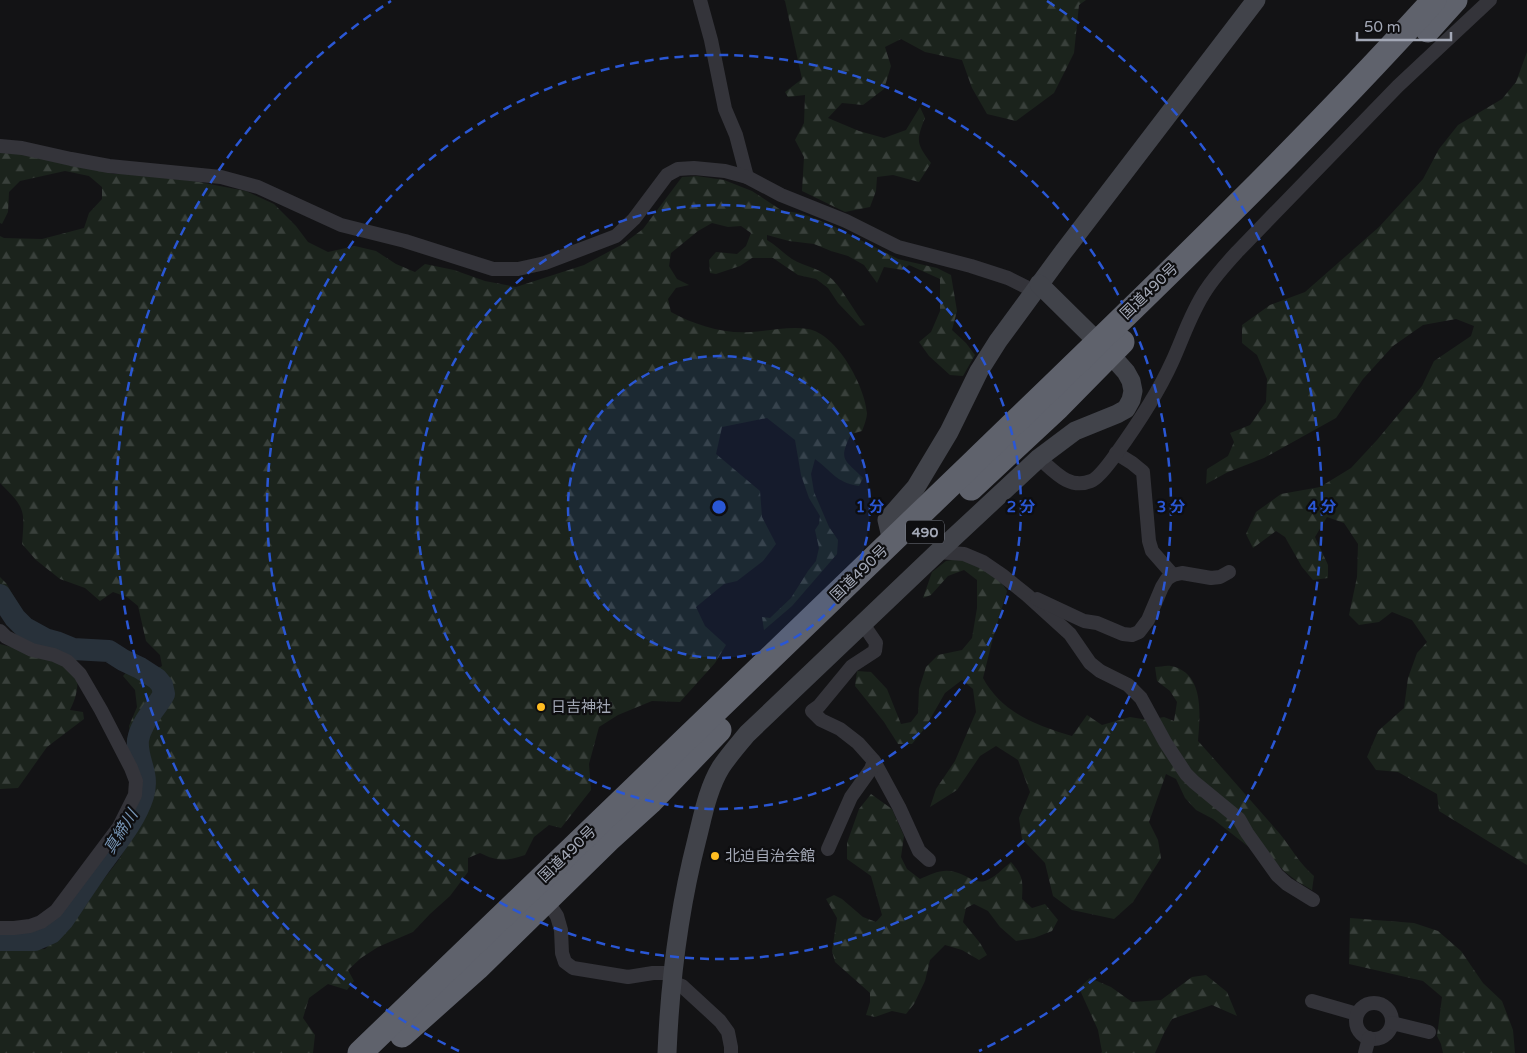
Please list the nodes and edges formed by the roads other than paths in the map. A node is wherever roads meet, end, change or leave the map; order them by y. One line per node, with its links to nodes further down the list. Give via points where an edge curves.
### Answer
1 (700, 0): 9 (street, via 725,108)
2 (1256, 0): 10 (street)
3 (1411, 0): 7 (highway)
4 (1434, 0): 7 (highway, 国道490号 / 490)
5 (1455, 0): 11 (highway, 国道490号 / 490, via 1234,233)
6 (1490, 0): 12 (street, via 1398,86 1220,271 1193,313 1158,389)
7 (1303, 139): 11 (highway, 国道490号 / 490)
8 (0, 146): 9 (street, via 110,166 221,177 258,187 341,224 493,269 518,269 545,263 616,236 634,219 668,175 678,169 725,171)
9 (747, 177): 10 (street, via 898,247)
10 (1037, 287): 11 (street); 14 (street, via 979,371 949,432 916,487 887,520)
11 (1104, 348): 13 (street, via 1131,381 1133,391 1126,409 1075,430); 14 (highway, 国道490号 / 490); 24 (highway, 国道490号 / 490, via 1058,406 719,730 650,802)
12 (1116, 453): 13 (street, via 1092,481 1078,484 1066,481); 17 (street, via 1143,472 1149,541 1152,551)
13 (1038, 458): 15 (street)
14 (892, 541): 24 (highway, 国道490号 / 490)
15 (938, 552): 18 (street, via 964,554 983,562); 19 (street)
16 (1229, 572): 17 (street, via 1211,578 1182,573)
17 (1173, 575): 18 (street, via 1162,586 1148,620 1139,632 1132,635 1078,619)
18 (1027, 595): 25 (street, via 1070,634 1090,663 1128,685 1140,698 1186,774 1239,819 1277,875)
19 (863, 624): 21 (street, via 876,642 876,650 852,666 812,711 852,738); 27 (street, via 748,734 720,768 690,866)
20 (0, 631): 26 (street, via 32,650 67,661 80,674 136,782 134,796 119,827 56,911 30,926)
21 (874, 761): 22 (street, via 851,797); 23 (street, via 919,850)
22 (828, 849)
23 (928, 860)
24 (541, 893): 27 (street, via 557,916 562,953 565,962 573,968 628,977 653,973); 33 (highway, 国道490号 / 490); 34 (highway, 国道490号 / 490, via 478,968)
25 (1314, 900)
26 (0, 928)
27 (672, 978): 35 (street); 36 (street, via 720,1021 728,1032)
28 (1312, 1001): 29 (street)
29 (1357, 1014): 30 (street, via 1373,1002 1384,1005 1391,1013); 32 (street, via 1361,1033)
30 (1392, 1024): 31 (street); 32 (street, via 1380,1038)
31 (1429, 1032)
32 (1369, 1038): 37 (street)
33 (360, 1053)
34 (384, 1053)
35 (667, 1053)
36 (731, 1053)
37 (1365, 1053)

